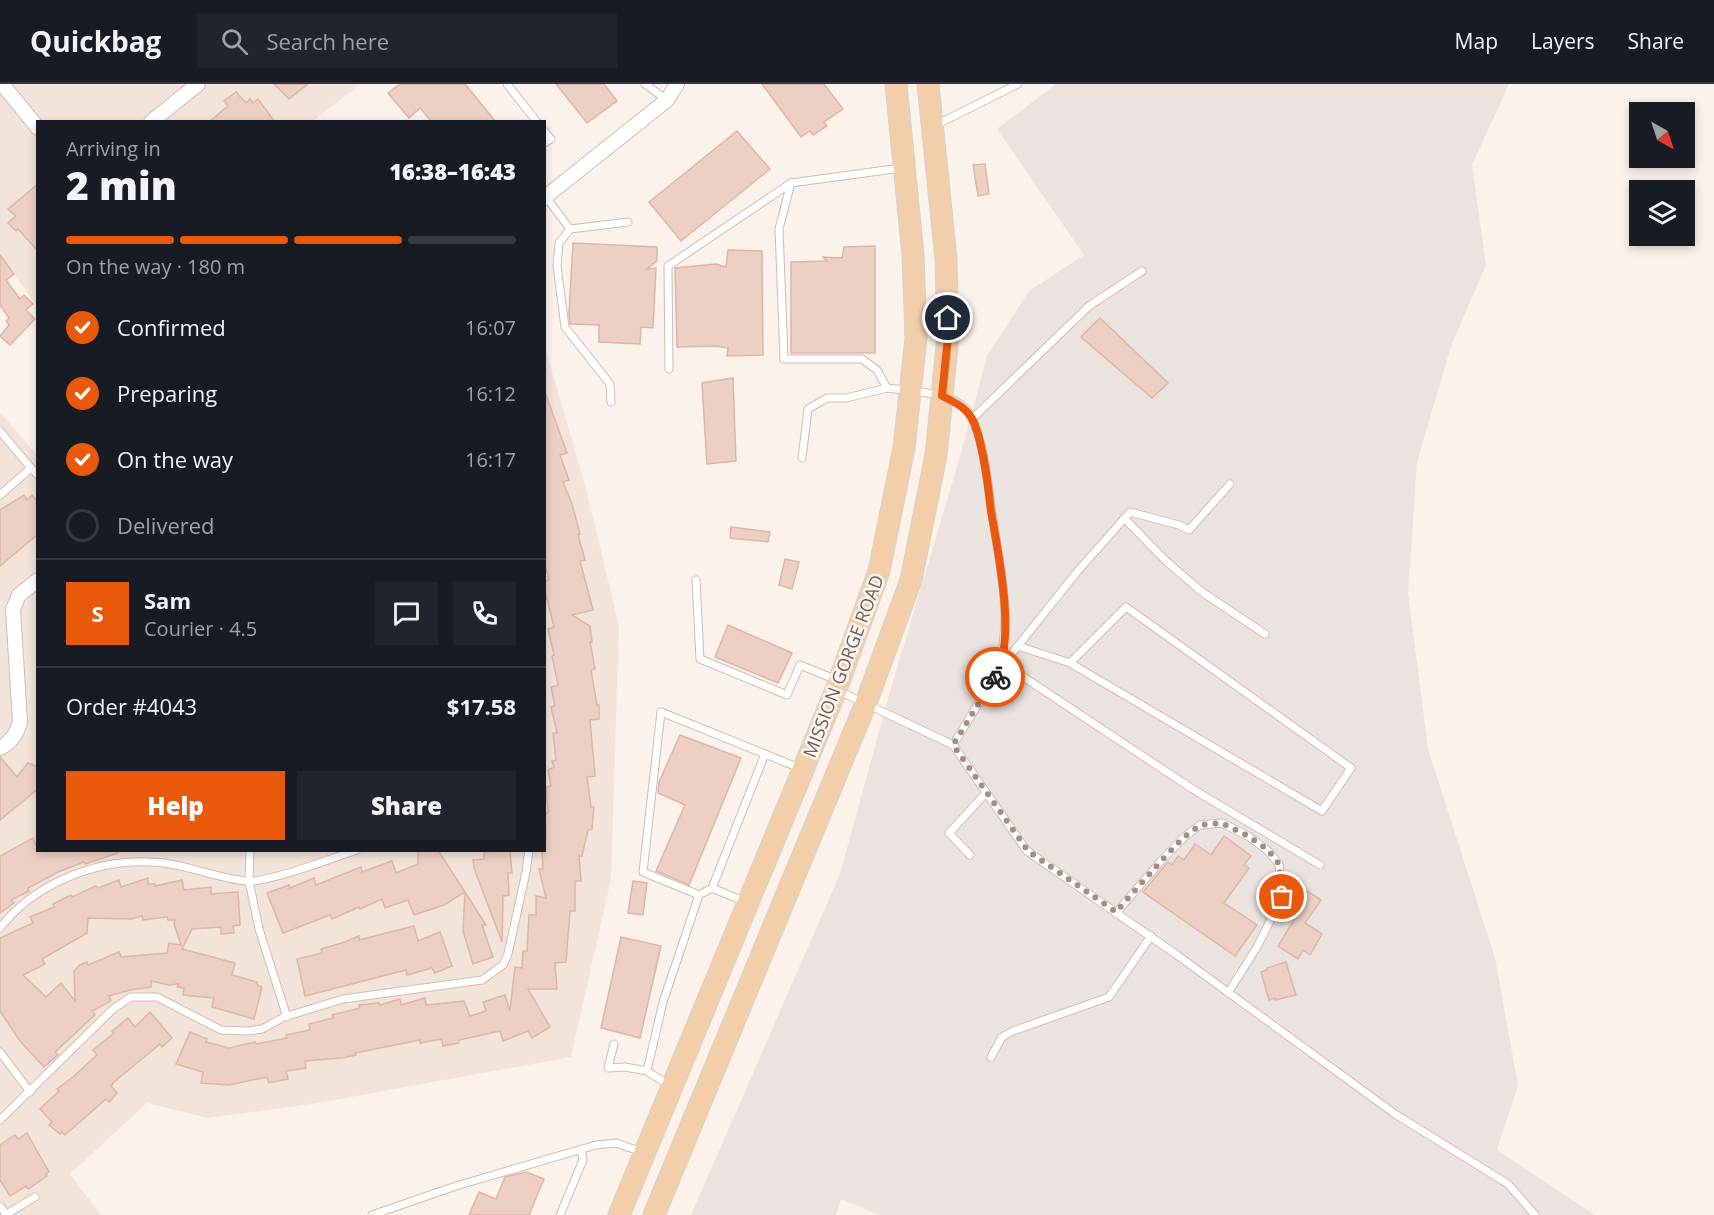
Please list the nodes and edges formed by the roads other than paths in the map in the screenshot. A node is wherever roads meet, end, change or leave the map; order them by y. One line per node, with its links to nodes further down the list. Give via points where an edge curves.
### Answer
1 (2, 84): 12 (street)
2 (198, 84): 10 (street)
3 (507, 84): 11 (lane)
4 (645, 84): 9 (lane)
5 (677, 84): 9 (street)
6 (896, 84): 14 (main road, MISSION GORGE ROAD)
7 (928, 84): 13 (main road, MISSION GORGE ROAD)
8 (1018, 84): 13 (lane)
9 (667, 100): 16 (street)
10 (153, 120)
11 (535, 120)
12 (36, 126)
13 (932, 127): 24 (main road, MISSION GORGE ROAD, via 946,259 948,337)
14 (904, 168): 15 (lane); 23 (main road, MISSION GORGE ROAD, via 916,338)
15 (792, 183): 21 (lane, via 668,266); 22 (lane, via 779,229 784,359 862,359 877,370)
16 (546, 197)
17 (546, 199): 19 (lane)
18 (628, 222): 19 (lane)
19 (570, 228): 25 (lane, via 559,243 556,266 565,327 610,384)
20 (1142, 271): 26 (lane, via 1089,306)
21 (669, 369)
22 (887, 388): 23 (lane); 28 (lane, via 846,398 827,398 808,409)
23 (910, 391): 24 (lane); 40 (main road, MISSION GORGE ROAD, via 904,448 879,571)
24 (942, 396): 26 (lane, via 961,405); 41 (main road, MISSION GORGE ROAD, via 936,455 911,580)
25 (611, 402)
26 (972, 419): 39 (lane, via 987,476 1002,579 1005,618)
27 (0, 431): 29 (lane)
28 (802, 458)
29 (31, 468): 30 (lane); 32 (lane)
30 (36, 473)
31 (1230, 484): 33 (lane, via 1189,530 1130,512)
32 (0, 495)
33 (1124, 518): 36 (lane, via 1202,592); 37 (lane)
34 (696, 579): 40 (lane, via 700,659 787,695 800,664)
35 (36, 582): 43 (street, via 19,595 13,609 20,722 17,732)
36 (1265, 634)
37 (1018, 646): 38 (lane); 39 (lane)
38 (1070, 663): 38 (lane, via 1126,607 1351,768 1322,811)
39 (1001, 667): 42 (lane); 51 (lane, via 1013,670 1191,788)
40 (838, 686): 41 (lane); 45 (main road, MISSION GORGE ROAD)
41 (866, 703): 42 (lane); 76 (main road, MISSION GORGE ROAD)
42 (953, 745): 46 (lane)
43 (0, 748)
44 (765, 754): 45 (lane); 53 (lane); 54 (lane, via 661,712 643,872)
45 (804, 770): 55 (main road, MISSION GORGE ROAD)
46 (986, 793): 50 (lane, via 949,833); 56 (lane, via 1028,851)
47 (250, 852): 52 (lane)
48 (351, 852): 52 (lane)
49 (529, 852): 60 (lane, via 508,954 503,964 482,981 343,999)
50 (970, 855)
51 (1320, 865)
52 (249, 881): 57 (lane, via 150,861 111,864 82,871 31,897); 60 (lane, via 259,929)
53 (712, 888): 54 (lane); 55 (lane)
54 (699, 895): 64 (lane, via 663,1002)
55 (749, 904): 65 (main road, MISSION GORGE ROAD)
56 (1116, 912): 58 (lane); 59 (lane, via 1184,837 1200,825 1222,823 1268,850 1279,864 1282,897)
57 (0, 928)
58 (1151, 936): 59 (lane); 63 (lane, via 1109,997 1013,1031 1002,1037)
59 (1228, 993): 77 (lane, via 1395,1114 1508,1184)
60 (287, 1017): 66 (lane, via 262,1029 221,1030 157,997 131,997 113,1009)
61 (614, 1044): 64 (lane, via 608,1068)
62 (0, 1052): 66 (lane)
63 (991, 1057)
64 (647, 1071): 65 (lane)
65 (672, 1088): 69 (main road, MISSION GORGE ROAD)
66 (30, 1092): 67 (lane)
67 (0, 1120)
68 (581, 1150): 69 (lane, via 616,1143); 73 (lane); 74 (lane, via 584,1160)
69 (645, 1153): 75 (main road, MISSION GORGE ROAD)
70 (34, 1197): 72 (lane)
71 (0, 1206): 72 (lane)
72 (6, 1215)
73 (372, 1215)
74 (560, 1215)
75 (619, 1215)
76 (654, 1215)
77 (1535, 1215)

